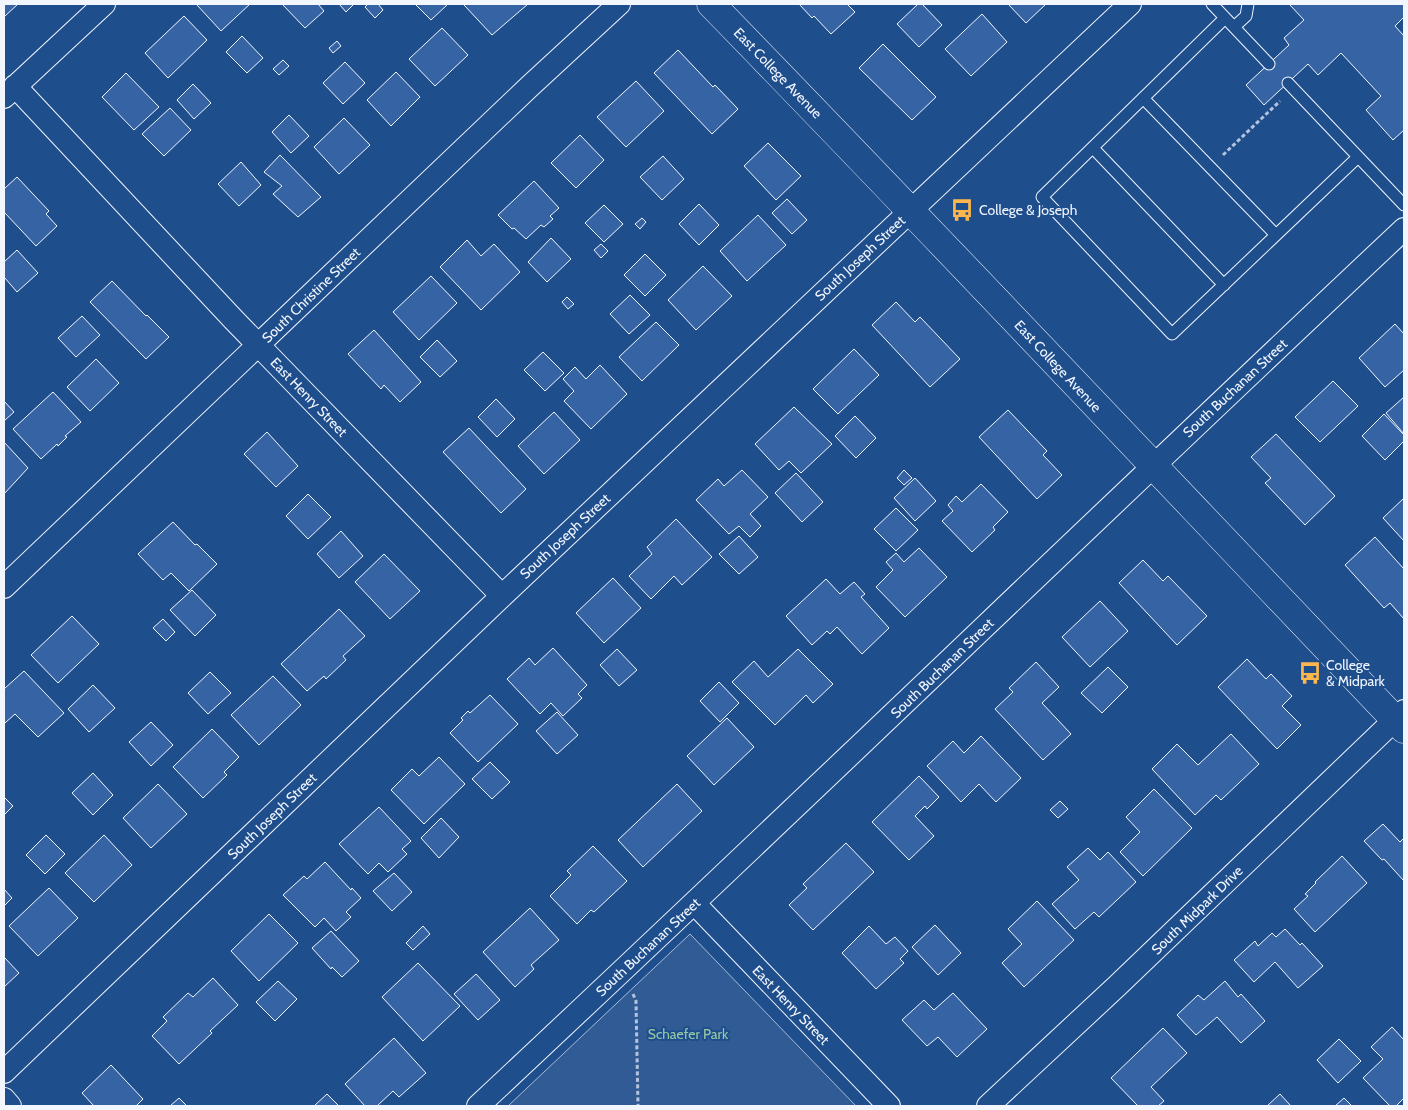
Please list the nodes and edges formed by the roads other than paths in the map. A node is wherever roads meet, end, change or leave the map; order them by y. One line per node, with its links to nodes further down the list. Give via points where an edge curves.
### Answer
1 (104, 4): 11 (street)
2 (619, 4): 20 (street, South Christine Street)
3 (711, 4): 16 (main road, East College Avenue)
4 (1130, 4): 16 (street, South Joseph Street)
5 (1212, 4): 7 (lane)
6 (1248, 4): 8 (lane, via 1246,16)
7 (1225, 18): 8 (lane); 12 (lane)
8 (1234, 27): 9 (lane)
9 (1269, 64)
10 (1290, 86): 14 (lane)
11 (10, 92): 20 (street, East Henry Street)
12 (1143, 98): 13 (lane); 18 (lane)
13 (1093, 148): 19 (lane); 19 (lane, via 1042,197 1172,334)
14 (1358, 157): 15 (lane); 18 (lane)
15 (1404, 205)
16 (911, 210): 21 (main road, East College Avenue); 23 (street, South Joseph Street)
17 (1404, 229): 21 (street, South Buchanan Street)
18 (1276, 236): 19 (lane)
19 (1224, 285)
20 (259, 345): 22 (street, South Christine Street); 23 (street, East Henry Street)
21 (1152, 466): 24 (main road, East College Avenue); 25 (street, South Buchanan Street)
22 (4, 587)
23 (502, 596): 26 (street, South Joseph Street)
24 (1401, 720): 31 (street, South Midpark Drive)
25 (694, 903): 29 (street, South Buchanan Street); 30 (street, East Henry Street)
26 (4, 1072)
27 (4, 1099): 28 (street)
28 (10, 1106)
29 (478, 1106)
30 (889, 1106)
31 (988, 1106)

